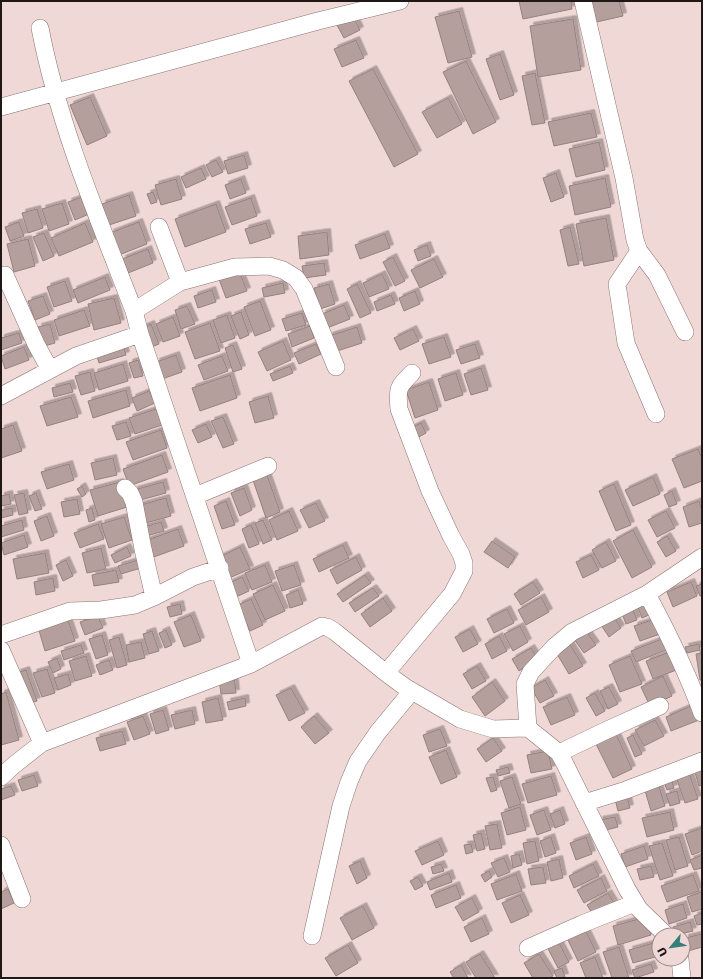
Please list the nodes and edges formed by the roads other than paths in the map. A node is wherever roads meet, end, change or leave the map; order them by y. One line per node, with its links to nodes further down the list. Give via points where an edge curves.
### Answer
1 (400, 1): 4 (street)
2 (583, 1): 7 (street, via 624,178 634,240)
3 (41, 34): 4 (street)
4 (55, 93): 5 (street); 10 (street, via 75,155)
5 (1, 108)
6 (159, 227): 9 (street)
7 (639, 251): 11 (street, via 656,275); 17 (street, via 617,284 626,343)
8 (5, 275): 14 (street)
9 (180, 282): 10 (street); 13 (street, via 235,267 269,266 291,274 304,289)
10 (134, 311): 12 (street)
11 (685, 332)
12 (140, 334): 14 (street, via 82,354); 20 (street)
13 (336, 367)
14 (50, 370): 16 (street)
15 (412, 373): 28 (street, via 400,385 399,409 430,491 461,554 464,571 452,594)
16 (1, 396)
17 (656, 414)
18 (268, 466): 20 (street)
19 (125, 488): 24 (street, via 134,502)
20 (195, 496): 22 (street)
21 (702, 557): 23 (street)
22 (220, 568): 24 (street, via 193,577); 27 (street)
23 (647, 594): 31 (street, via 682,663); 32 (street, via 572,632 531,672 525,684)
24 (154, 597): 25 (street, via 135,605 70,611)
25 (1, 635)
26 (1, 650): 33 (street)
27 (251, 664): 28 (street, via 322,626 334,631); 33 (street)
28 (387, 675): 29 (street)
29 (408, 689): 32 (street, via 460,719 493,729); 42 (street, via 358,761 349,782 341,806)
30 (660, 706): 34 (street)
31 (702, 713)
32 (528, 728): 34 (street)
33 (42, 743): 36 (street)
34 (559, 753): 37 (street)
35 (702, 761): 37 (street)
36 (1, 777)
37 (584, 803): 40 (street)
38 (1, 844): 39 (street)
39 (22, 899)
40 (635, 903): 41 (street); 43 (street)
41 (658, 927)
42 (312, 936)
43 (528, 948)
44 (681, 967): 45 (street)
45 (682, 978)

